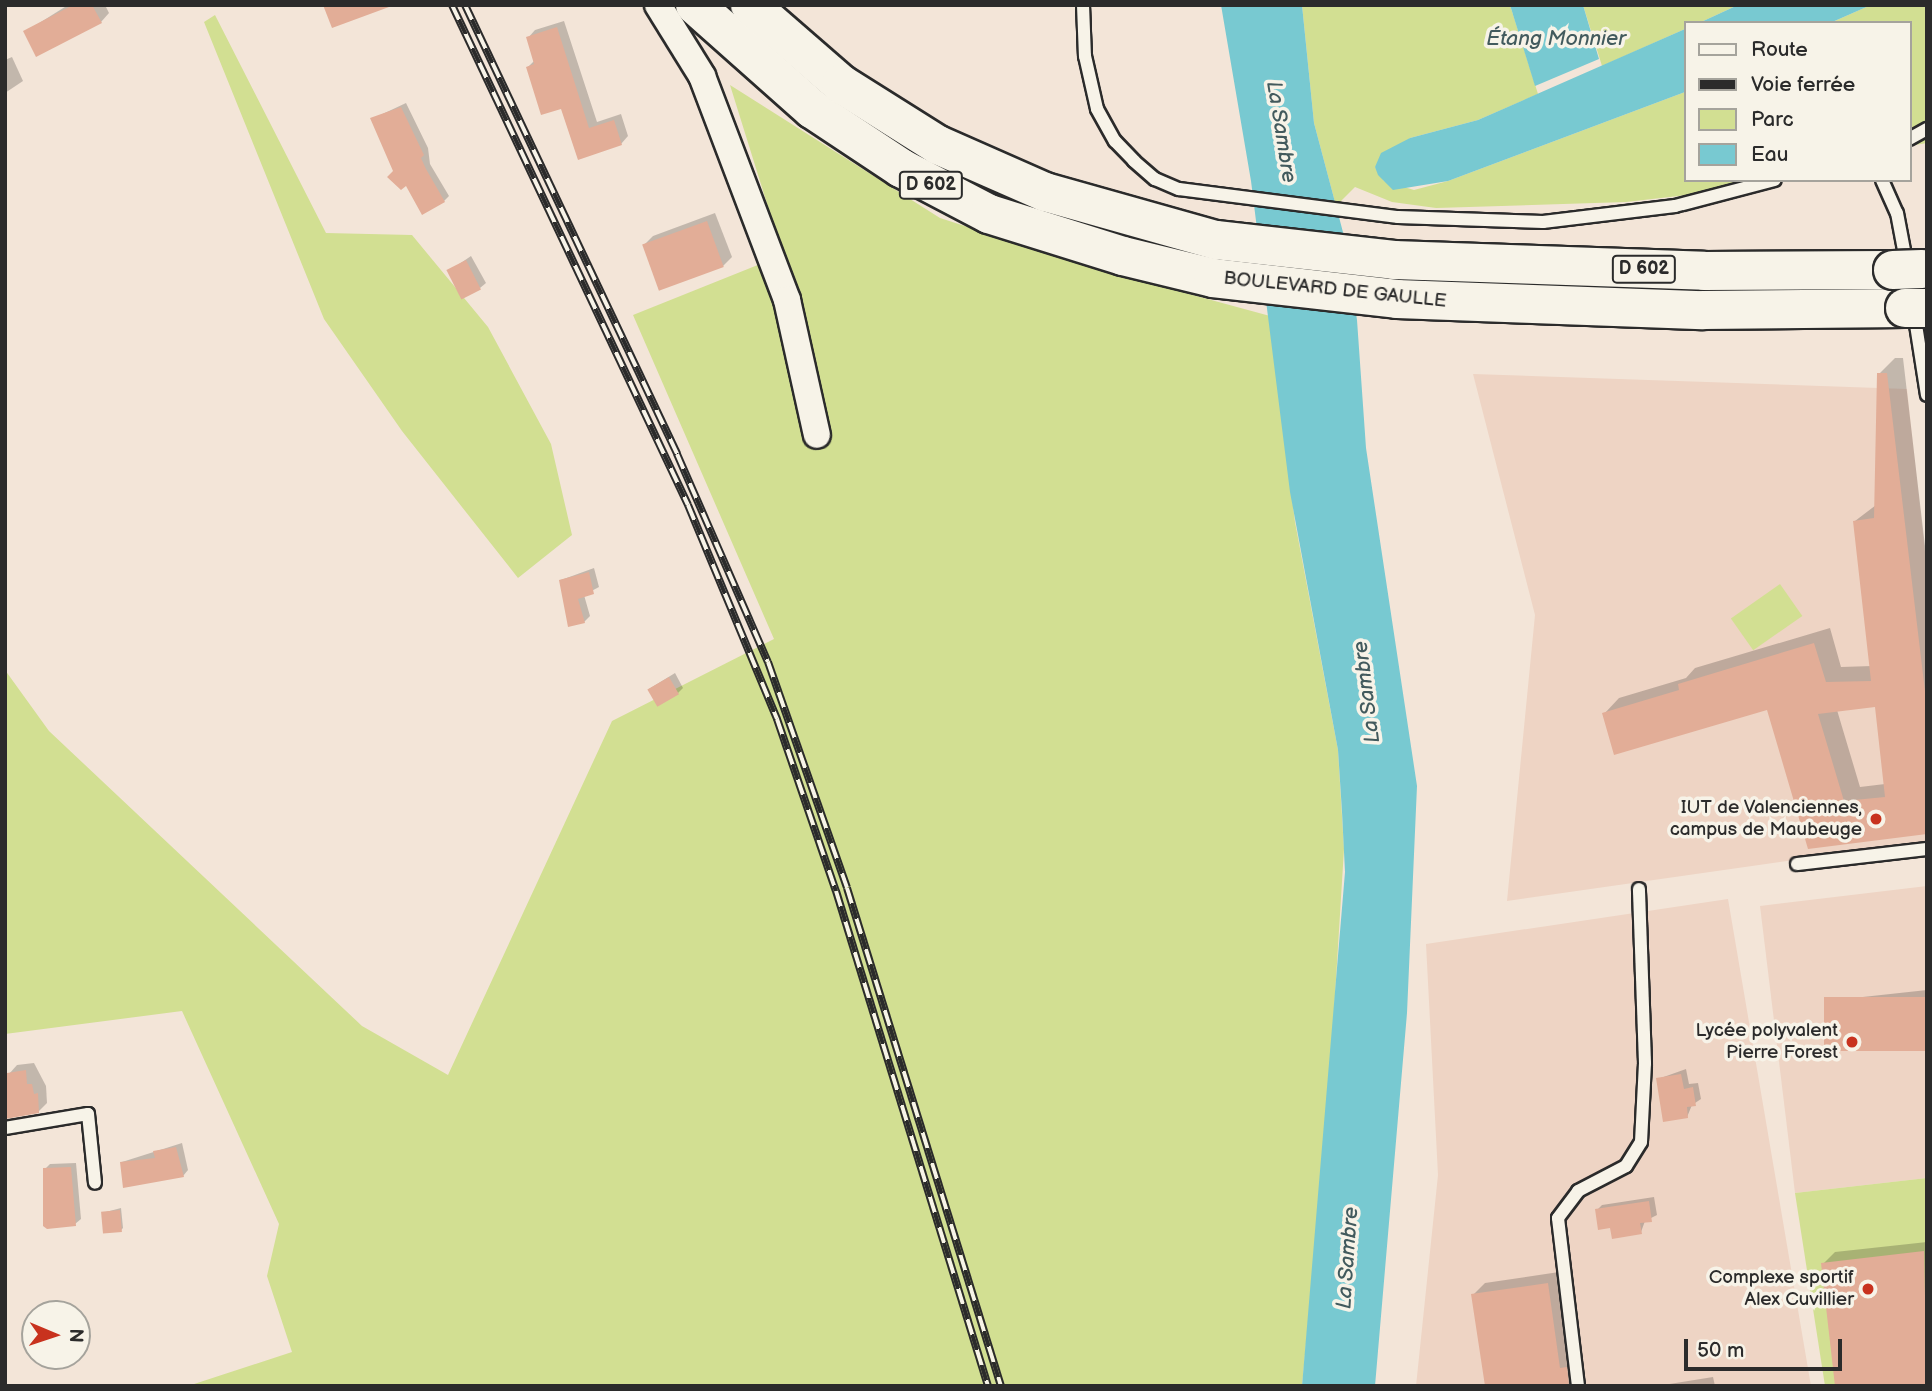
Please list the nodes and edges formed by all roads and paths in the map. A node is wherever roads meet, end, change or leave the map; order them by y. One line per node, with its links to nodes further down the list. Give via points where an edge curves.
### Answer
1 (658, 5): 12 (street, via 702,76 782,288)
2 (695, 5): 10 (main road, BOULEVARD DE GAULLE / D 602, via 811,109 862,145 944,192 1034,229 1213,278 1397,299)
3 (750, 5): 9 (main road, BOULEVARD DE GAULLE / D 602, via 841,84 938,145 1045,192 1216,240 1394,260 1691,271)
4 (1083, 5): 7 (lane, via 1085,56 1097,109 1115,141 1155,179 1226,197 1498,222 1609,217)
5 (1927, 129): 6 (lane)
6 (1911, 138)
7 (1766, 182)
8 (1883, 182): 11 (lane, via 1897,213)
9 (1914, 269)
10 (1912, 312)
11 (1927, 395)
12 (817, 435)
13 (1927, 849): 14 (lane)
14 (1797, 864)
15 (1639, 889): 18 (lane, via 1645,1063 1641,1142 1626,1166 1578,1191 1558,1218)
16 (5, 1128): 17 (lane, via 88,1114)
17 (95, 1183)
18 (1578, 1386)

